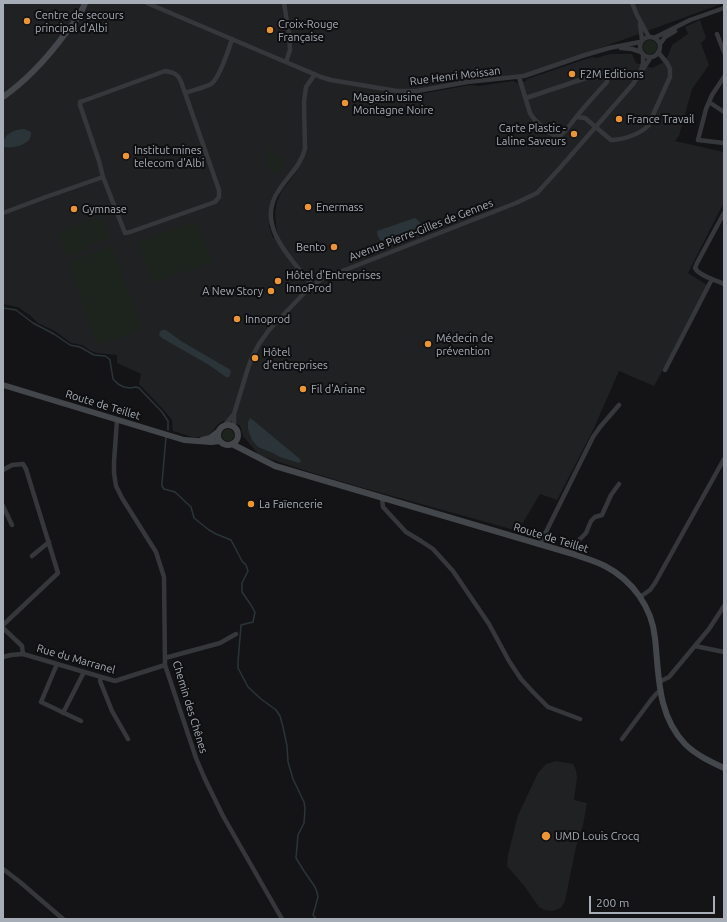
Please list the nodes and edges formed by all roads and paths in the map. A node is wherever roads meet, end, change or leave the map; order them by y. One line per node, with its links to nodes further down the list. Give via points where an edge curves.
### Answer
1 (85, 3): 24 (main road, via 79,17 58,44 32,72)
2 (147, 3): 10 (street, Rue Henri Moissan)
3 (284, 3): 18 (street, via 290,50)
4 (632, 3): 7 (street)
5 (724, 8): 6 (street)
6 (690, 20): 9 (street); 12 (street, via 665,37)
7 (639, 21): 9 (street); 11 (street)
8 (717, 34): 15 (street)
9 (652, 37): 11 (street, via 646,37); 12 (street)
10 (232, 39): 18 (street, Rue Henri Moissan); 23 (street, via 215,81)
11 (641, 41): 13 (street, Rue Henri Moissan); 16 (street)
12 (660, 44): 14 (street)
13 (609, 48): 16 (street, Rue Henri Moissan, via 632,49); 20 (street, Rue Henri Moissan)
14 (658, 52): 17 (street); 31 (street, via 670,69 670,77 648,126 618,140 611,140)
15 (724, 52)
16 (642, 53): 17 (street); 21 (street, Avenue Pierre-Gilles de Gennes, via 643,63)
17 (652, 57): 21 (street, Avenue Pierre-Gilles de Gennes)
18 (286, 62): 19 (street, Rue Henri Moissan)
19 (315, 74): 20 (street, Rue Henri Moissan, via 331,80 404,92); 38 (street, via 306,87 304,156 278,190 271,213 274,232 281,246)
20 (519, 77): 25 (street)
21 (638, 77): 31 (street, Avenue Pierre-Gilles de Gennes)
22 (724, 77): 26 (street)
23 (185, 93): 33 (street, via 179,77 173,72 165,71 80,102); 33 (street, via 219,190 219,197 215,202 125,233)
24 (3, 97)
25 (526, 98): 27 (street, via 601,73 605,74 607,82); 29 (street, via 532,118 555,136 559,136)
26 (709, 102): 28 (street); 32 (street, via 698,140)
27 (584, 107): 29 (street); 30 (street)
28 (724, 112)
29 (576, 117): 30 (street)
30 (585, 118): 31 (street)
31 (596, 127): 38 (street, Avenue Pierre-Gilles de Gennes, via 536,193)
32 (724, 143)
33 (103, 177): 34 (street)
34 (3, 213)
35 (724, 213): 36 (street, via 695,268 697,272)
36 (712, 279): 37 (street); 39 (street)
37 (724, 284)
38 (312, 285): 42 (street, Avenue Pierre-Gilles de Gennes, via 259,344 250,362)
39 (665, 370)
40 (3, 386): 43 (main road, Route de Teillet)
41 (619, 406): 59 (street, via 593,437)
42 (234, 414): 44 (street, Avenue Pierre-Gilles de Gennes); 45 (street, Avenue Pierre-Gilles de Gennes)
43 (117, 420): 48 (main road, Route de Teillet); 71 (street, Chemin des Chênes, via 114,462 116,486 156,552 164,577)
44 (225, 425): 45 (main road); 46 (main road)
45 (234, 427): 47 (main road, via 238,432)
46 (218, 432): 48 (main road); 49 (main road)
47 (238, 438): 50 (main road); 51 (main road, Route de Teillet)
48 (198, 442): 49 (main road, Route de Teillet)
49 (220, 442): 50 (main road)
50 (232, 444): 51 (main road, Route de Teillet)
51 (253, 456): 55 (main road, Route de Teillet, via 275,466)
52 (724, 459): 62 (street, via 655,583)
53 (3, 470): 58 (street, via 12,465 23,464)
54 (619, 484): 60 (street, via 602,515 591,521)
55 (382, 498): 59 (main road, Route de Teillet); 79 (street, via 383,507 406,532 433,549 454,570 521,679 548,707)
56 (3, 506): 57 (street)
57 (12, 525)
58 (49, 542): 61 (street); 64 (street, via 58,573)
59 (540, 544): 60 (main road, Route de Teillet)
60 (573, 554): 62 (main road, Route de Teillet, via 604,566 631,585)
61 (32, 556)
62 (640, 597): 76 (main road, Route de Teillet, via 652,623)
63 (724, 606): 67 (street)
64 (3, 625)
65 (3, 628): 69 (street, via 22,646)
66 (236, 634): 71 (street, via 220,643)
67 (695, 646): 68 (street); 76 (street, via 669,677)
68 (724, 652)
69 (24, 654): 70 (street, Rue du Marranel); 72 (street, Rue du Marranel)
70 (3, 657)
71 (165, 658): 73 (street, Chemin des Chênes)
72 (57, 664): 74 (street, Rue du Marranel); 78 (street, via 41,702)
73 (165, 665): 75 (street, Rue du Marranel, via 115,681); 86 (street, Chemin des Chênes, via 204,777 223,816)
74 (84, 672): 75 (street, Rue du Marranel); 78 (street)
75 (101, 677): 81 (street, via 100,681 112,712)
76 (659, 682): 77 (main road, Route de Teillet)
77 (660, 691): 82 (street); 83 (main road, Route de Teillet, via 670,721 685,744 695,753)
78 (63, 713): 80 (street)
79 (580, 719)
80 (81, 721)
81 (128, 739)
82 (622, 739)
83 (724, 768)
84 (3, 869): 85 (street)
85 (63, 919)
86 (282, 919)

